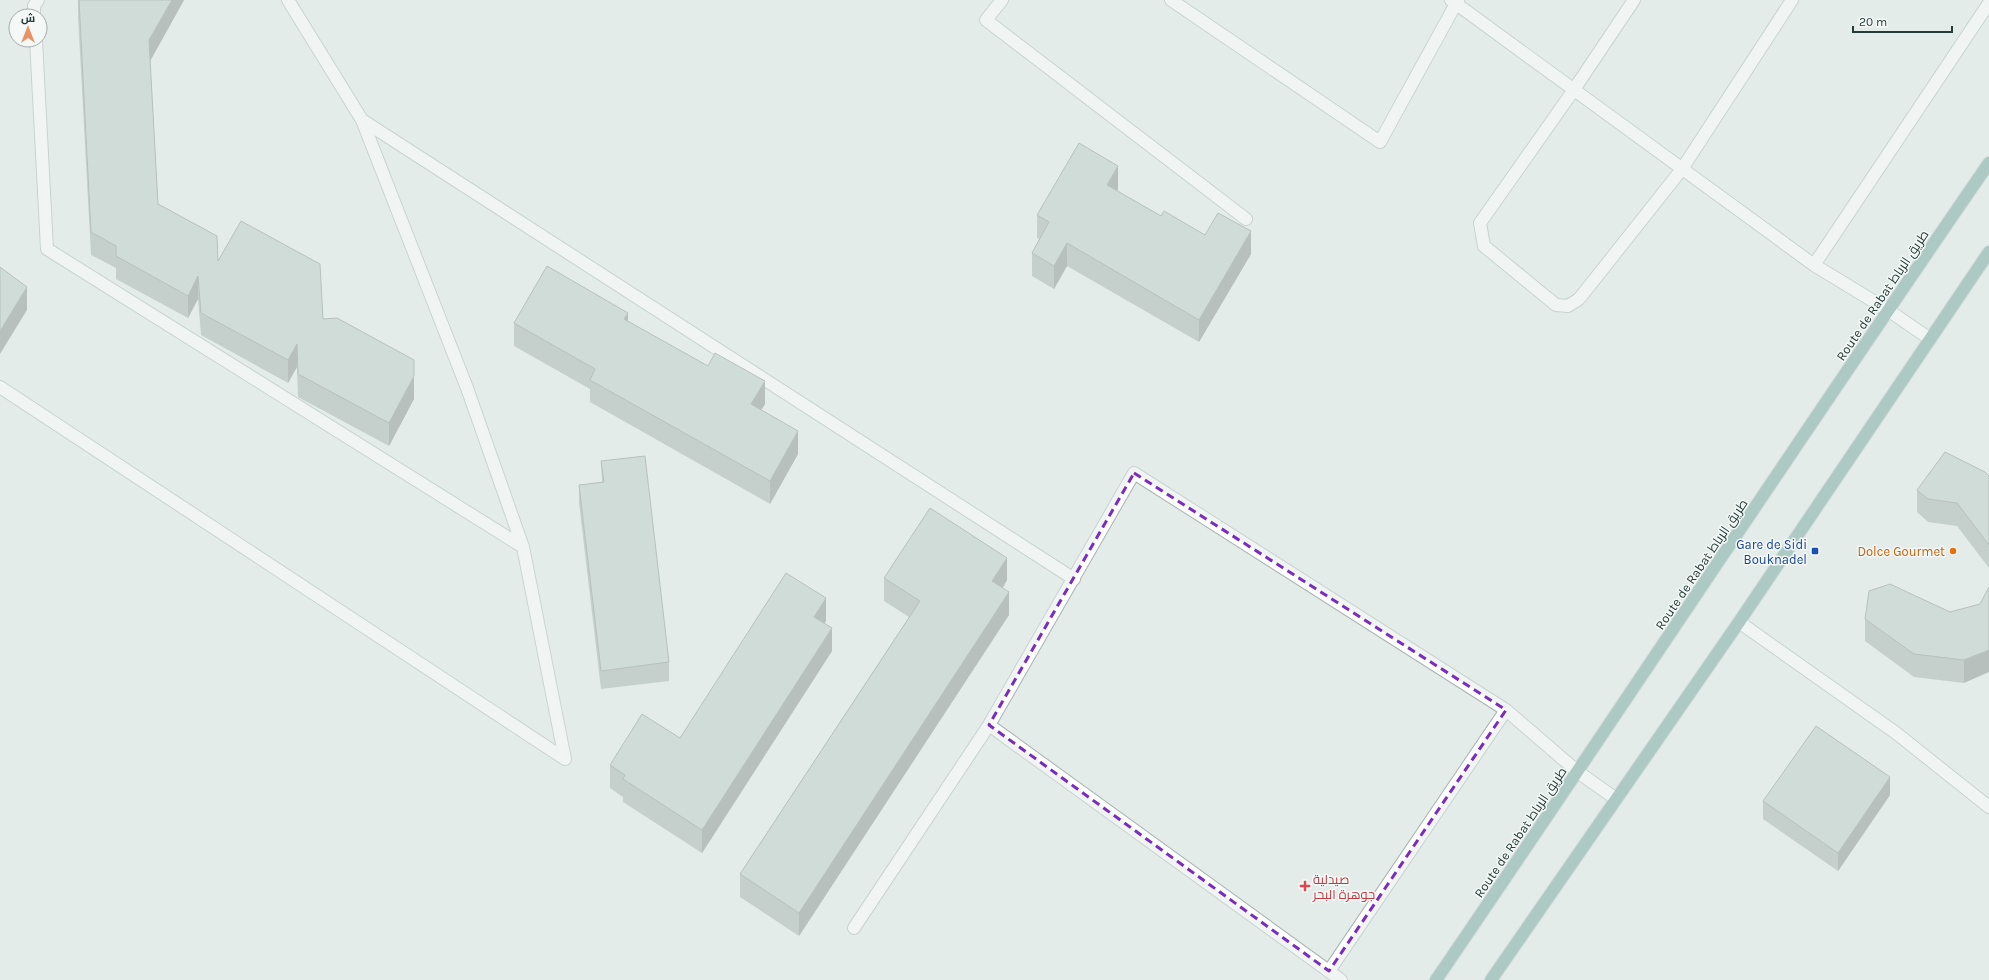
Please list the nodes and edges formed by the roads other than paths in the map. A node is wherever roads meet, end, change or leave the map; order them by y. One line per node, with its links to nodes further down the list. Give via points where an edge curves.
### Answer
1 (288, 0): 10 (street)
2 (1002, 0): 13 (street, via 986,20)
3 (1171, 0): 6 (street, via 1380,142)
4 (1634, 0): 9 (street)
5 (1792, 0): 12 (street)
6 (1455, 1): 9 (street)
7 (1989, 3): 15 (street)
8 (36, 48): 19 (street, via 47,248)
9 (1573, 91): 12 (street); 12 (street, via 1480,223 1484,246 1556,305 1568,306 1579,299)
10 (362, 120): 19 (street, via 468,388); 20 (street)
11 (1989, 163): 16 (main road, Route de Rabat طريق الرباط)
12 (1682, 169): 15 (street)
13 (1246, 219)
14 (1989, 252): 17 (main road)
15 (1814, 265): 16 (street)
16 (1888, 310): 17 (street); 24 (main road, Route de Rabat طريق الرباط)
17 (1930, 339): 21 (main road)
18 (0, 387): 19 (street, via 565,759)
19 (523, 547)
20 (1074, 579): 22 (street, via 1134,473); 23 (street)
21 (1739, 622): 25 (main road); 26 (street, via 1896,733)
22 (1506, 710): 24 (street); 28 (street)
23 (989, 725): 27 (street); 28 (street)
24 (1578, 772): 25 (street); 30 (main road, Route de Rabat طريق الرباط)
25 (1616, 799): 31 (main road)
26 (1989, 807)
27 (854, 928)
28 (1329, 971): 29 (street)
29 (1342, 980)
30 (1436, 980)
31 (1491, 980)

